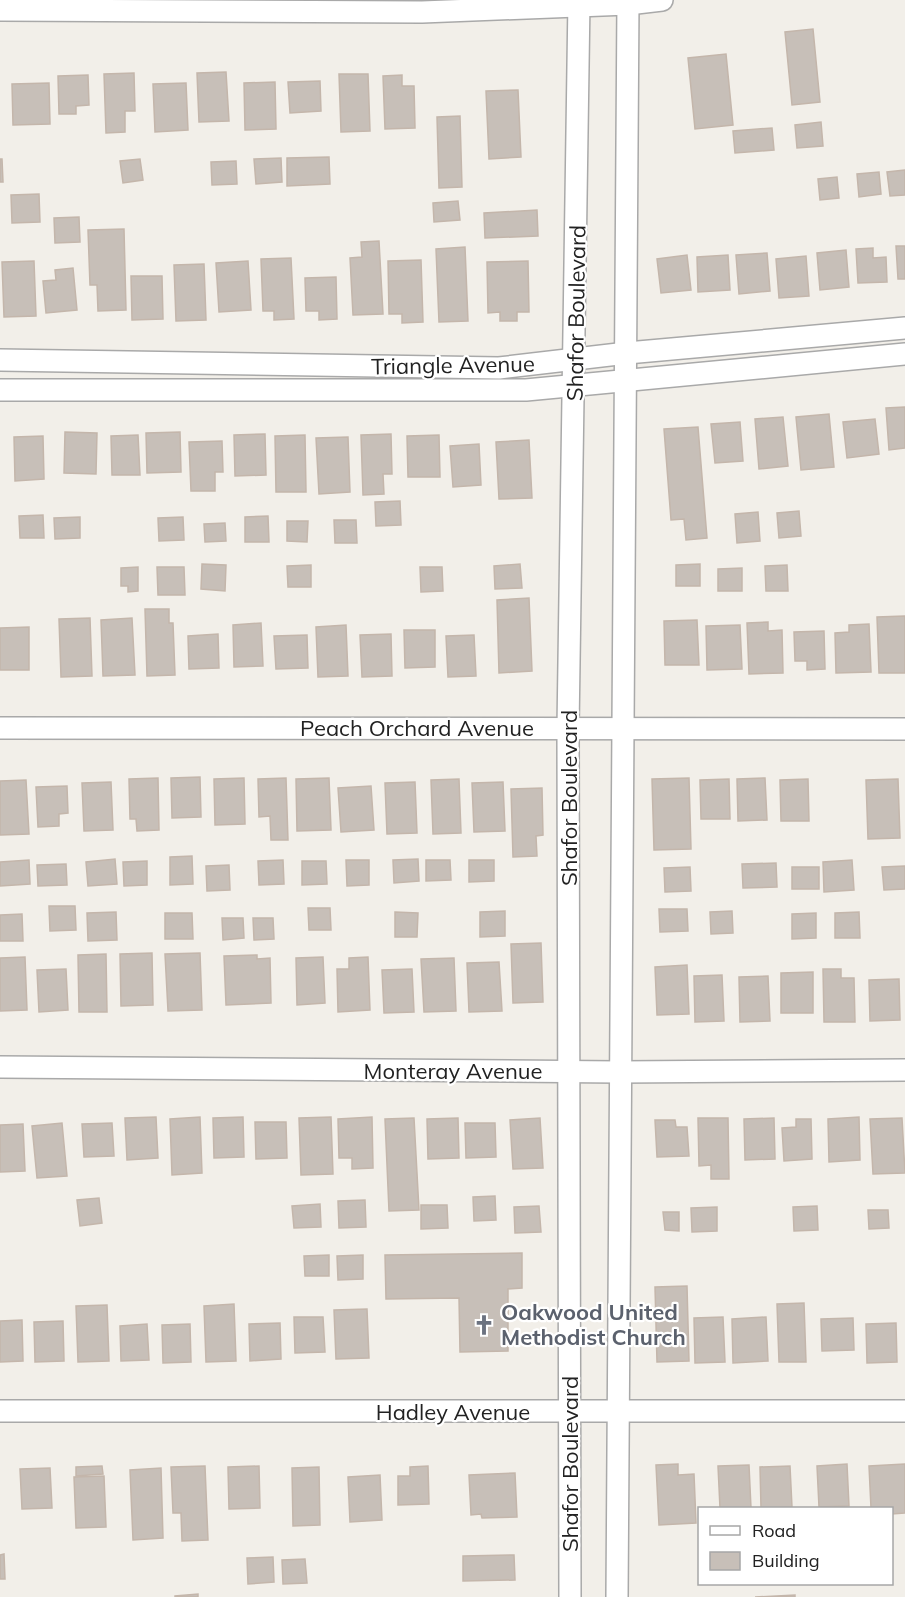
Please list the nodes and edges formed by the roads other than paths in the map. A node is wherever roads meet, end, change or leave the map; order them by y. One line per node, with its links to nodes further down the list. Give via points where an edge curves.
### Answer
1 (662, 0): 2 (street)
2 (628, 2): 3 (street); 6 (street, Shafor Boulevard)
3 (579, 3): 4 (street, via 422,12); 9 (street, Shafor Boulevard)
4 (0, 10)
5 (905, 328): 6 (street, Triangle Avenue)
6 (627, 353): 9 (street, Triangle Avenue); 11 (street, Shafor Boulevard)
7 (905, 354): 11 (street, Triangle Avenue)
8 (0, 360): 10 (street, Triangle Avenue)
9 (575, 360): 10 (street, Triangle Avenue, via 499,368); 12 (street, Shafor Boulevard)
10 (234, 364): 14 (street)
11 (627, 380): 12 (street, Triangle Avenue); 17 (street, Shafor Boulevard)
12 (574, 388): 14 (street, Triangle Avenue, via 466,392); 16 (street, Shafor Boulevard)
13 (0, 390): 14 (street, Triangle Avenue)
14 (234, 391)
15 (0, 728): 16 (street, Peach Orchard Avenue)
16 (568, 728): 17 (street, Peach Orchard Avenue); 21 (street, Shafor Boulevard)
17 (624, 728): 18 (street, Peach Orchard Avenue); 22 (street, Shafor Boulevard)
18 (905, 729)
19 (0, 1067): 21 (street, Monteray Avenue)
20 (905, 1070): 22 (street, Monteray Avenue)
21 (569, 1071): 22 (street, Monteray Avenue); 26 (street, Shafor Boulevard)
22 (619, 1072): 24 (street, Shafor Boulevard)
23 (0, 1411): 26 (street, Hadley Avenue)
24 (617, 1411): 25 (street, Hadley Avenue); 26 (street, Hadley Avenue); 28 (street, Shafor Boulevard)
25 (905, 1411)
26 (571, 1412): 27 (street, Shafor Boulevard)
27 (570, 1597)
28 (616, 1597)

